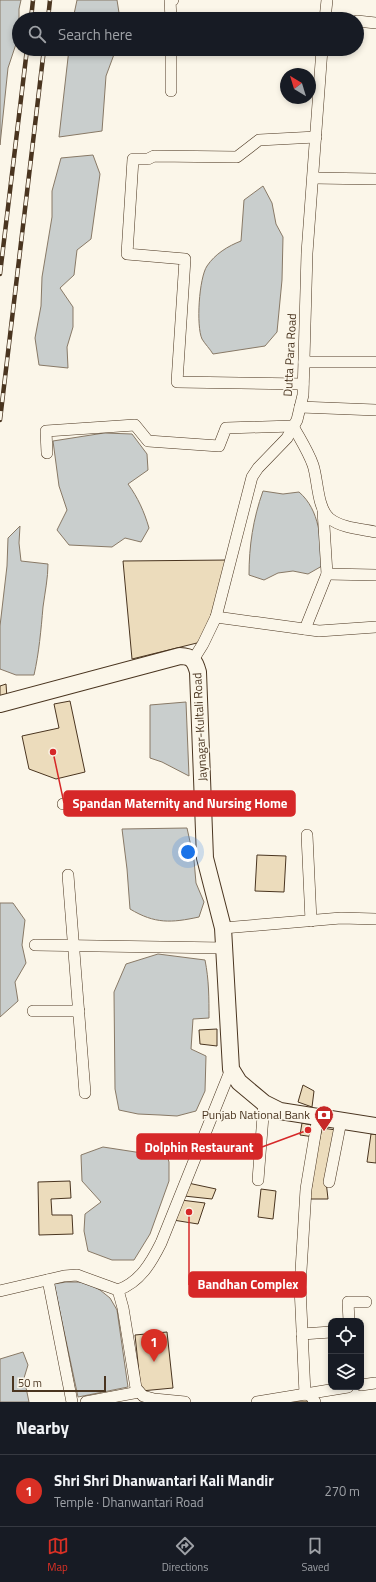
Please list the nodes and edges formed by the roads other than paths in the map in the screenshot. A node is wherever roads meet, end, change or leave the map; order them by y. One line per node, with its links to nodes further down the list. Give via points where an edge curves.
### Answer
1 (173, 0): 3 (street, via 170,0)
2 (327, 0): 4 (street)
3 (171, 12)
4 (328, 12)
5 (364, 22): 6 (street)
6 (376, 23)
7 (171, 56): 9 (street)
8 (322, 56): 10 (street, Dutta Para Road)
9 (171, 91)
10 (316, 137): 11 (street, Dutta Para Road); 15 (street, via 259,140 237,157 154,156 148,159 133,159 127,254 185,259 177,382)
11 (313, 178): 12 (street); 13 (street, Dutta Para Road, via 307,253)
12 (376, 179)
13 (304, 362): 14 (street); 15 (street, Dutta Para Road)
14 (376, 362)
15 (303, 384): 16 (street, Dutta Para Road)
16 (300, 407): 17 (street); 18 (street, Dutta Para Road)
17 (376, 410)
18 (293, 426): 19 (street, via 226,428 219,446 148,440 135,425 46,431); 20 (street, via 305,446 313,467); 24 (street, Dutta Para Road, via 287,438 252,477)
19 (47, 453)
20 (323, 509): 21 (street, via 328,517 338,523); 22 (street)
21 (376, 532)
22 (327, 574): 23 (street); 26 (street)
23 (376, 575)
24 (216, 617): 26 (street); 27 (street, Dutta Para Road)
25 (376, 627): 26 (street)
26 (306, 629)
27 (193, 660): 28 (main road, Jaynagar-Kultali Road, via 187,656 180,656); 29 (main road, Jaynagar-Kultali Road, via 198,672)
28 (0, 704)
29 (203, 801): 30 (street); 35 (main road, Jaynagar-Kultali Road, via 205,858)
30 (63, 804)
31 (307, 835): 34 (street)
32 (68, 875): 37 (street)
33 (376, 919): 34 (street, via 341,918)
34 (311, 921): 35 (street)
35 (223, 928): 38 (main road, Jaynagar-Kultali Road)
36 (35, 945): 37 (street)
37 (73, 946): 38 (street); 40 (street)
38 (224, 948): 41 (main road, Jaynagar-Kultali Road)
39 (33, 1011): 40 (street)
40 (79, 1012): 42 (street)
41 (231, 1069): 43 (main road, via 239,1082); 52 (street, via 161,1243 151,1262 137,1279)
42 (85, 1093)
43 (264, 1103): 44 (main road, via 280,1111); 47 (street)
44 (318, 1117): 45 (main road); 51 (street, via 306,1189)
45 (341, 1121): 46 (main road); 48 (street)
46 (376, 1126)
47 (258, 1180)
48 (329, 1182)
49 (48, 1280): 52 (street, via 78,1276); 53 (street); 63 (street)
50 (200, 1285): 51 (street)
51 (300, 1287): 57 (street)
52 (118, 1290): 61 (street, via 133,1376)
53 (0, 1291)
54 (366, 1302): 55 (street, via 348,1302)
55 (349, 1318)
56 (328, 1332): 57 (street)
57 (302, 1334): 62 (street)
58 (374, 1383): 59 (street)
59 (364, 1385)
60 (330, 1390): 62 (street)
61 (139, 1392): 64 (street); 65 (street, via 154,1399)
62 (305, 1394): 66 (street); 67 (street)
63 (72, 1402)
64 (86, 1402)
65 (185, 1402)
66 (257, 1402)
67 (315, 1402)

